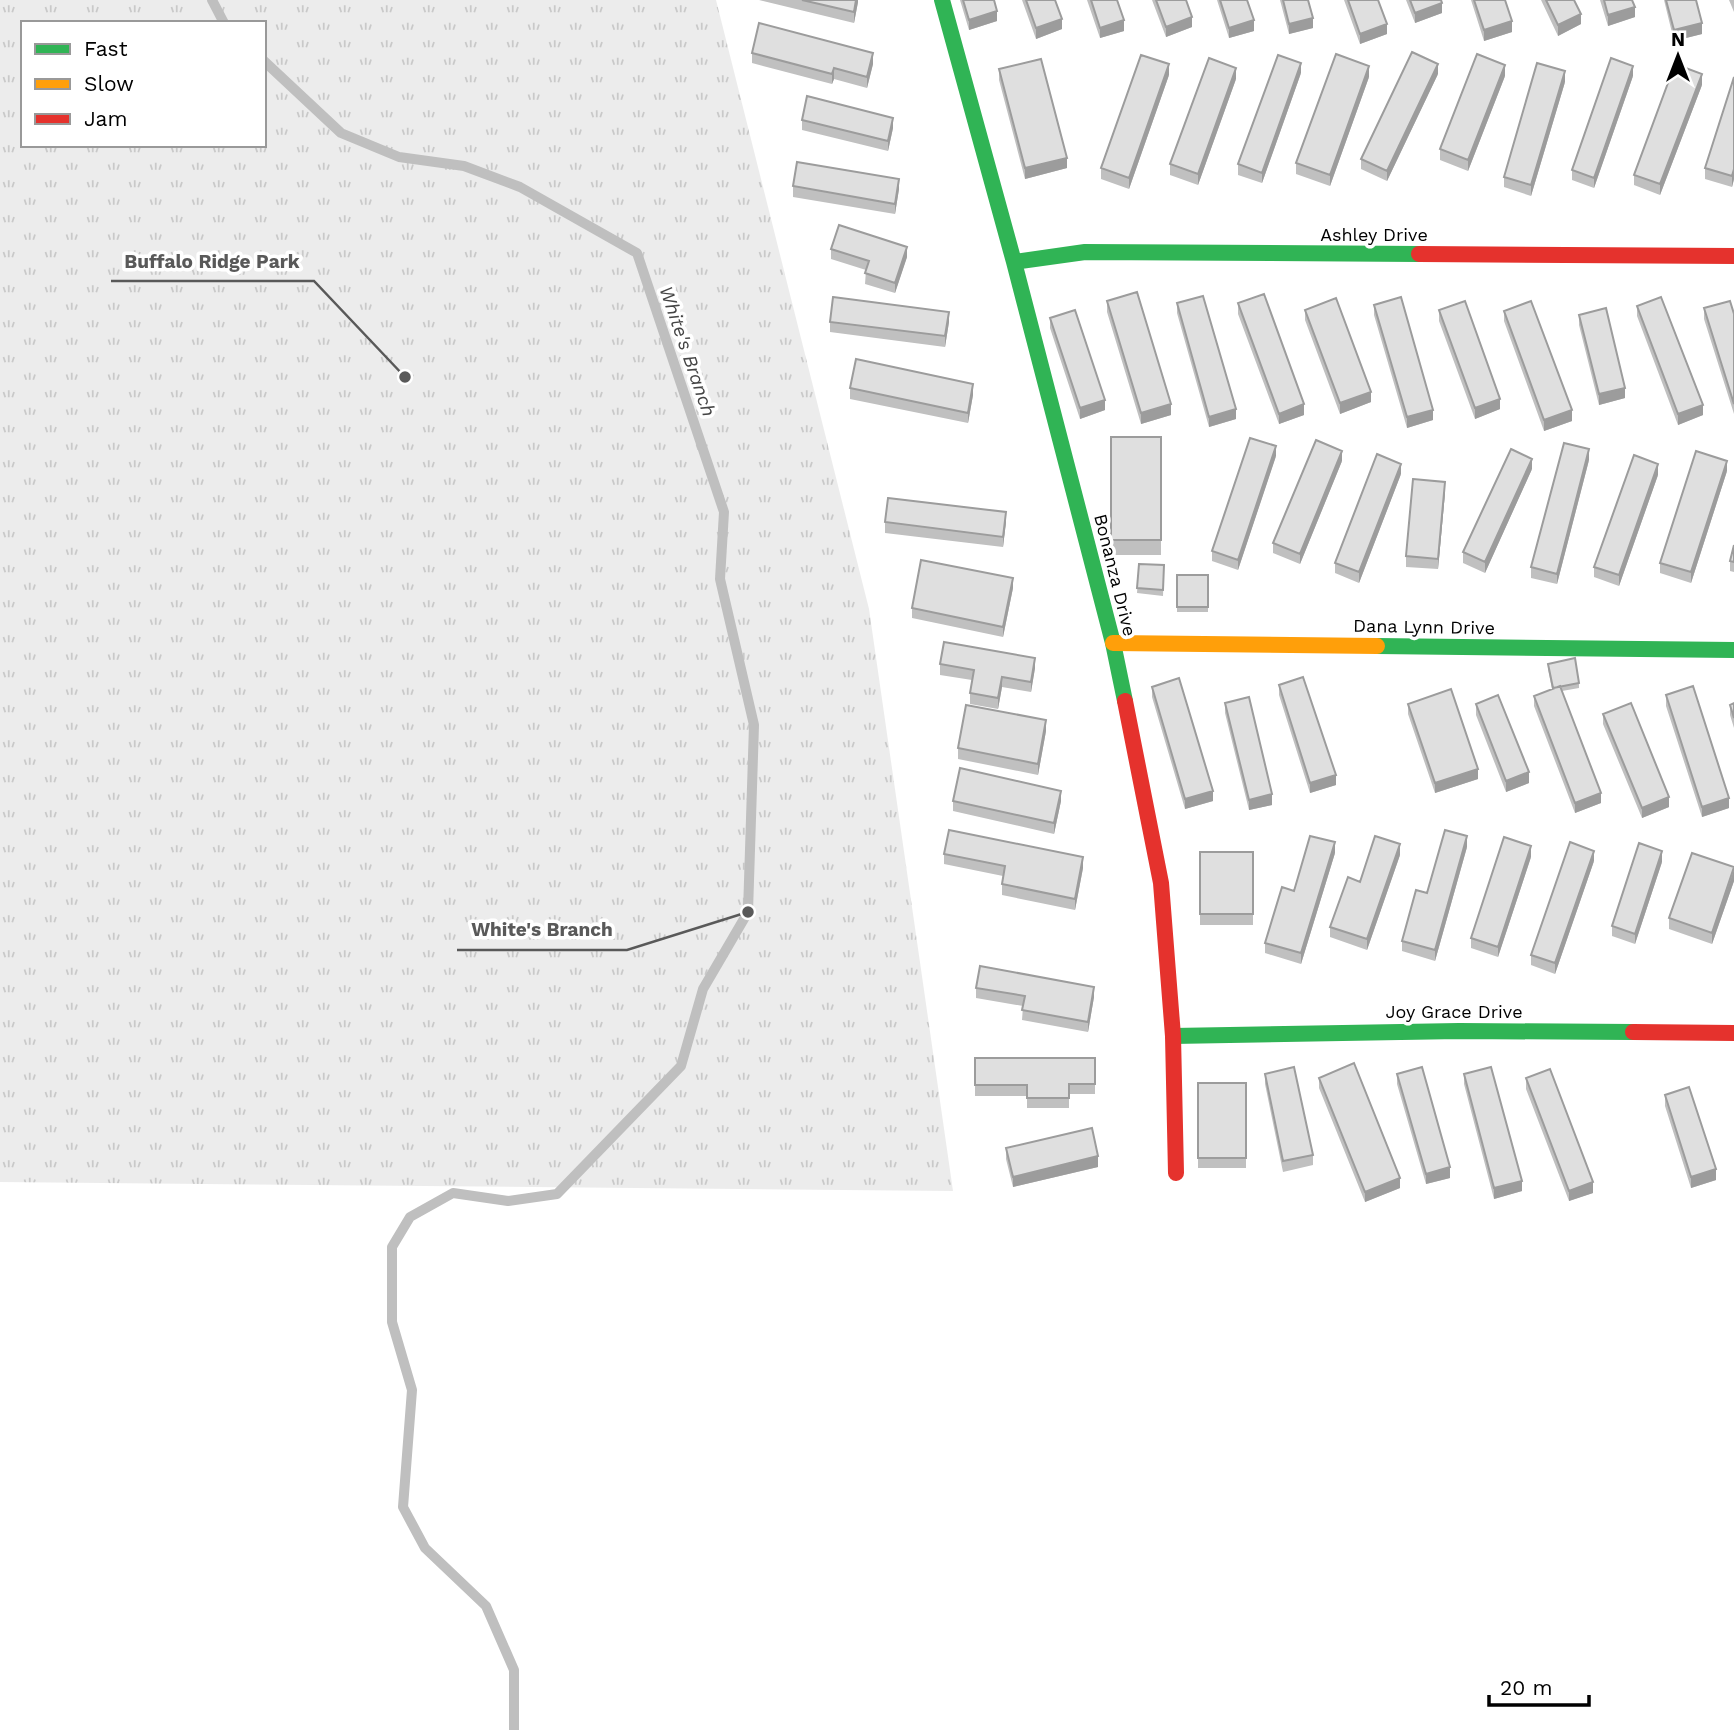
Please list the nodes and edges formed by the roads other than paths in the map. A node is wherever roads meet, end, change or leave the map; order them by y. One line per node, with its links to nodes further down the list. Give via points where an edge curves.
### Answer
1 (942, 0): 3 (street, Bonanza Drive)
2 (1734, 256): 3 (street, Ashley Drive, via 1085,252)
3 (1014, 262): 4 (street, Bonanza Drive)
4 (1113, 643): 5 (street, Dana Lynn Drive); 7 (street, Bonanza Drive, via 1161,883)
5 (1734, 650)
6 (1734, 1033): 7 (street, Joy Grace Drive)
7 (1173, 1036): 8 (street, Bonanza Drive)
8 (1176, 1173)

